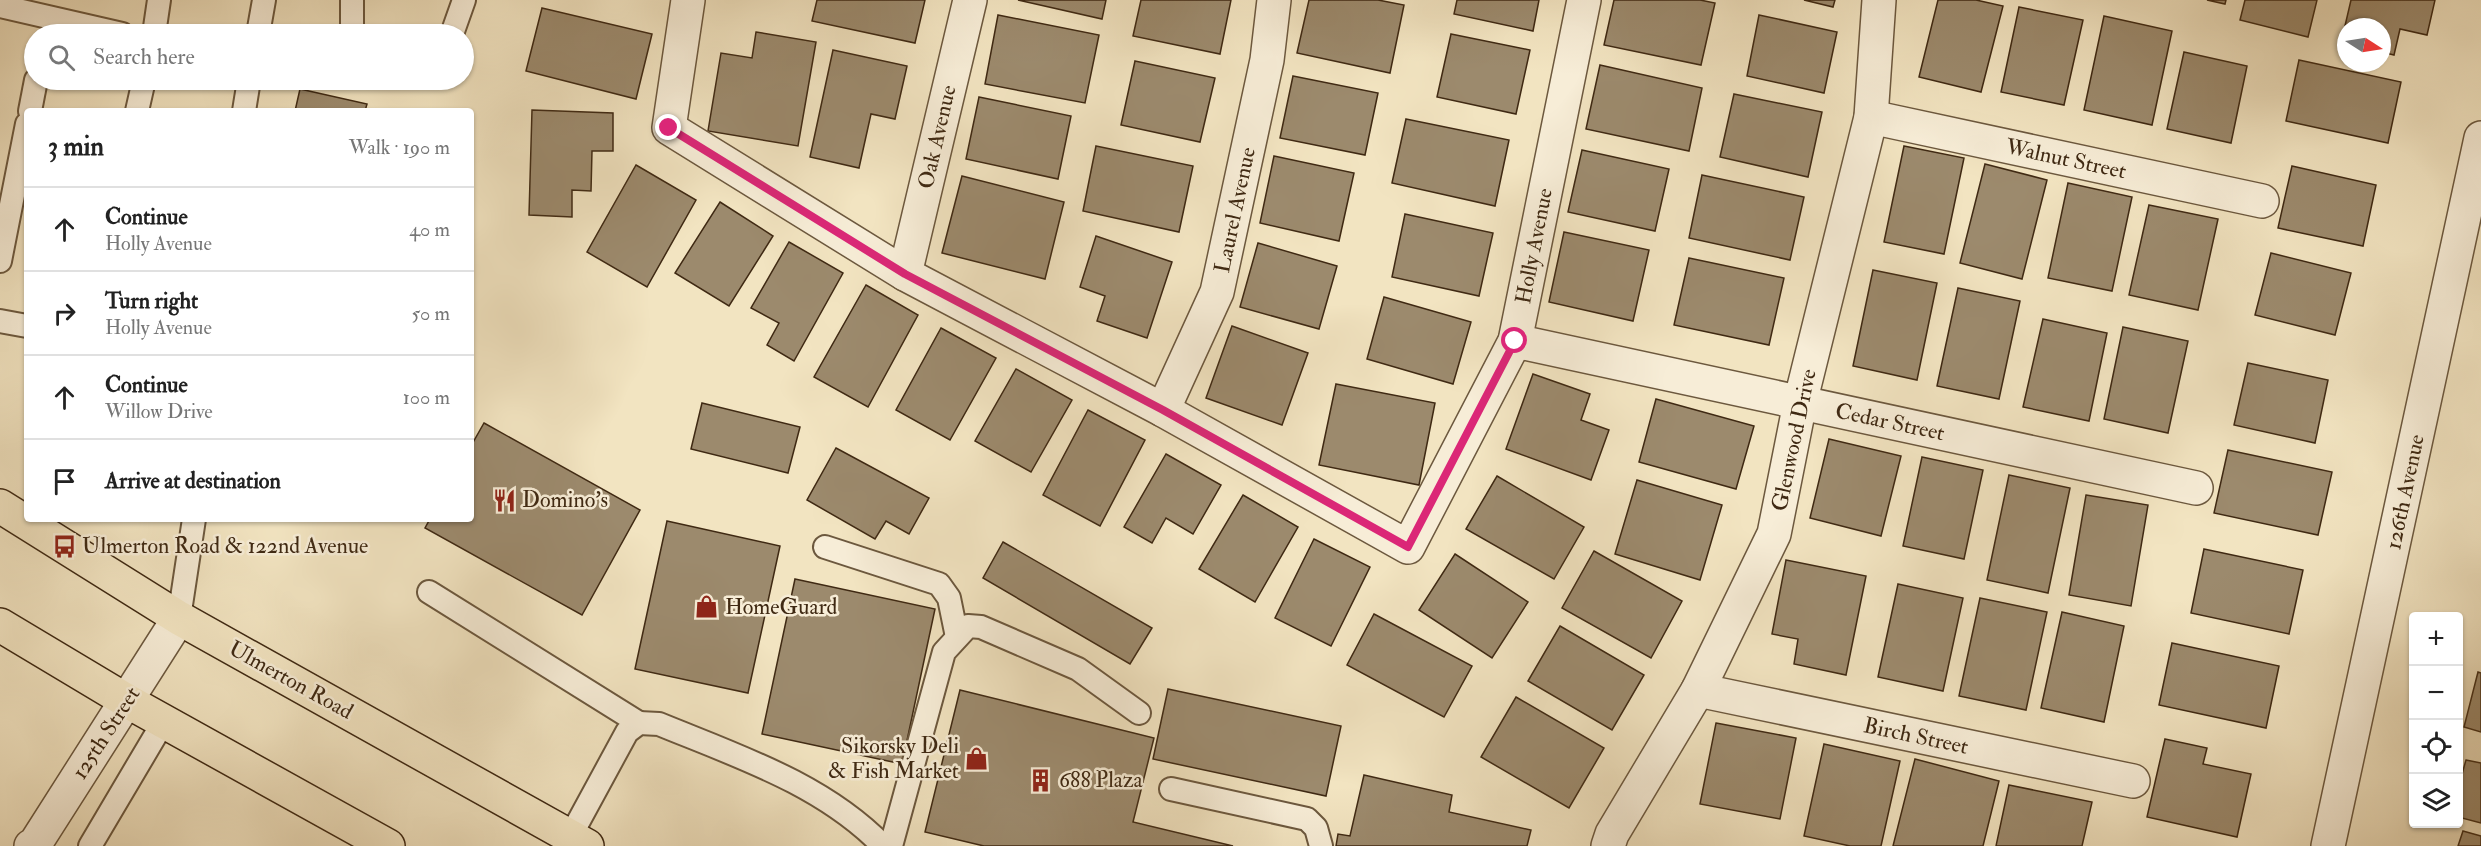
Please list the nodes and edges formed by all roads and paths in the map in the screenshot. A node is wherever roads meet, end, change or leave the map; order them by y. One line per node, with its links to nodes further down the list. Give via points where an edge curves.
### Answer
1 (159, 0): 13 (lane)
2 (264, 0): 14 (lane)
3 (352, 0): 15 (lane)
4 (464, 0): 16 (lane)
5 (688, 0): 28 (street, via 669,128)
6 (970, 0): 28 (street, Oak Avenue)
7 (1274, 0): 33 (street, Laurel Avenue, via 1267,60 1217,292)
8 (1584, 0): 31 (street, Holly Avenue)
9 (1879, 0): 23 (street, Glenwood Drive)
10 (0, 6): 11 (lane)
11 (48, 17): 12 (lane)
12 (78, 24)
13 (155, 24)
14 (260, 24)
15 (351, 24)
16 (456, 24)
17 (34, 90): 20 (lane)
18 (142, 90): 21 (lane)
19 (247, 90): 22 (lane)
20 (31, 108)
21 (138, 108)
22 (244, 108)
23 (1871, 117): 26 (street, Walnut Street); 32 (street, Glenwood Drive)
24 (2481, 138): 59 (street, 126th Avenue)
25 (24, 139): 27 (lane)
26 (2262, 201)
27 (0, 261)
28 (905, 274): 33 (street)
29 (0, 321): 30 (lane)
30 (24, 325)
31 (1515, 341): 32 (street, Cedar Street); 33 (street, Holly Avenue, via 1408,547)
32 (1800, 403): 34 (street, Cedar Street); 44 (street, Glenwood Drive, via 1774,534)
33 (1163, 410)
34 (2196, 488)
35 (0, 506): 36 (main road, Ulmerton Road)
36 (24, 521)
37 (26, 522): 41 (main road, Ulmerton Road)
38 (194, 522): 41 (lane)
39 (825, 547): 43 (lane, via 939,584 949,598)
40 (429, 592): 48 (lane)
41 (179, 618): 45 (street, 125th Street); 51 (main road, Ulmerton Road)
42 (0, 624): 45 (main road)
43 (957, 637): 46 (lane, via 968,626 981,627 1078,669); 56 (lane, via 944,652)
44 (1698, 690): 49 (street, Birch Street); 58 (street, Glenwood Drive)
45 (127, 701): 47 (main road); 52 (street, 125th Street, via 35,844)
46 (1139, 713)
47 (164, 722): 53 (lane); 54 (main road)
48 (639, 723): 51 (lane, via 627,732); 55 (lane, via 659,724 787,777 861,824)
49 (2133, 781)
50 (1171, 789): 57 (lane, via 1307,819 1316,828)
51 (578, 841)
52 (30, 846)
53 (90, 846)
54 (388, 846)
55 (883, 846)
56 (891, 846)
57 (1321, 846)
58 (1608, 846)
59 (2328, 846)

